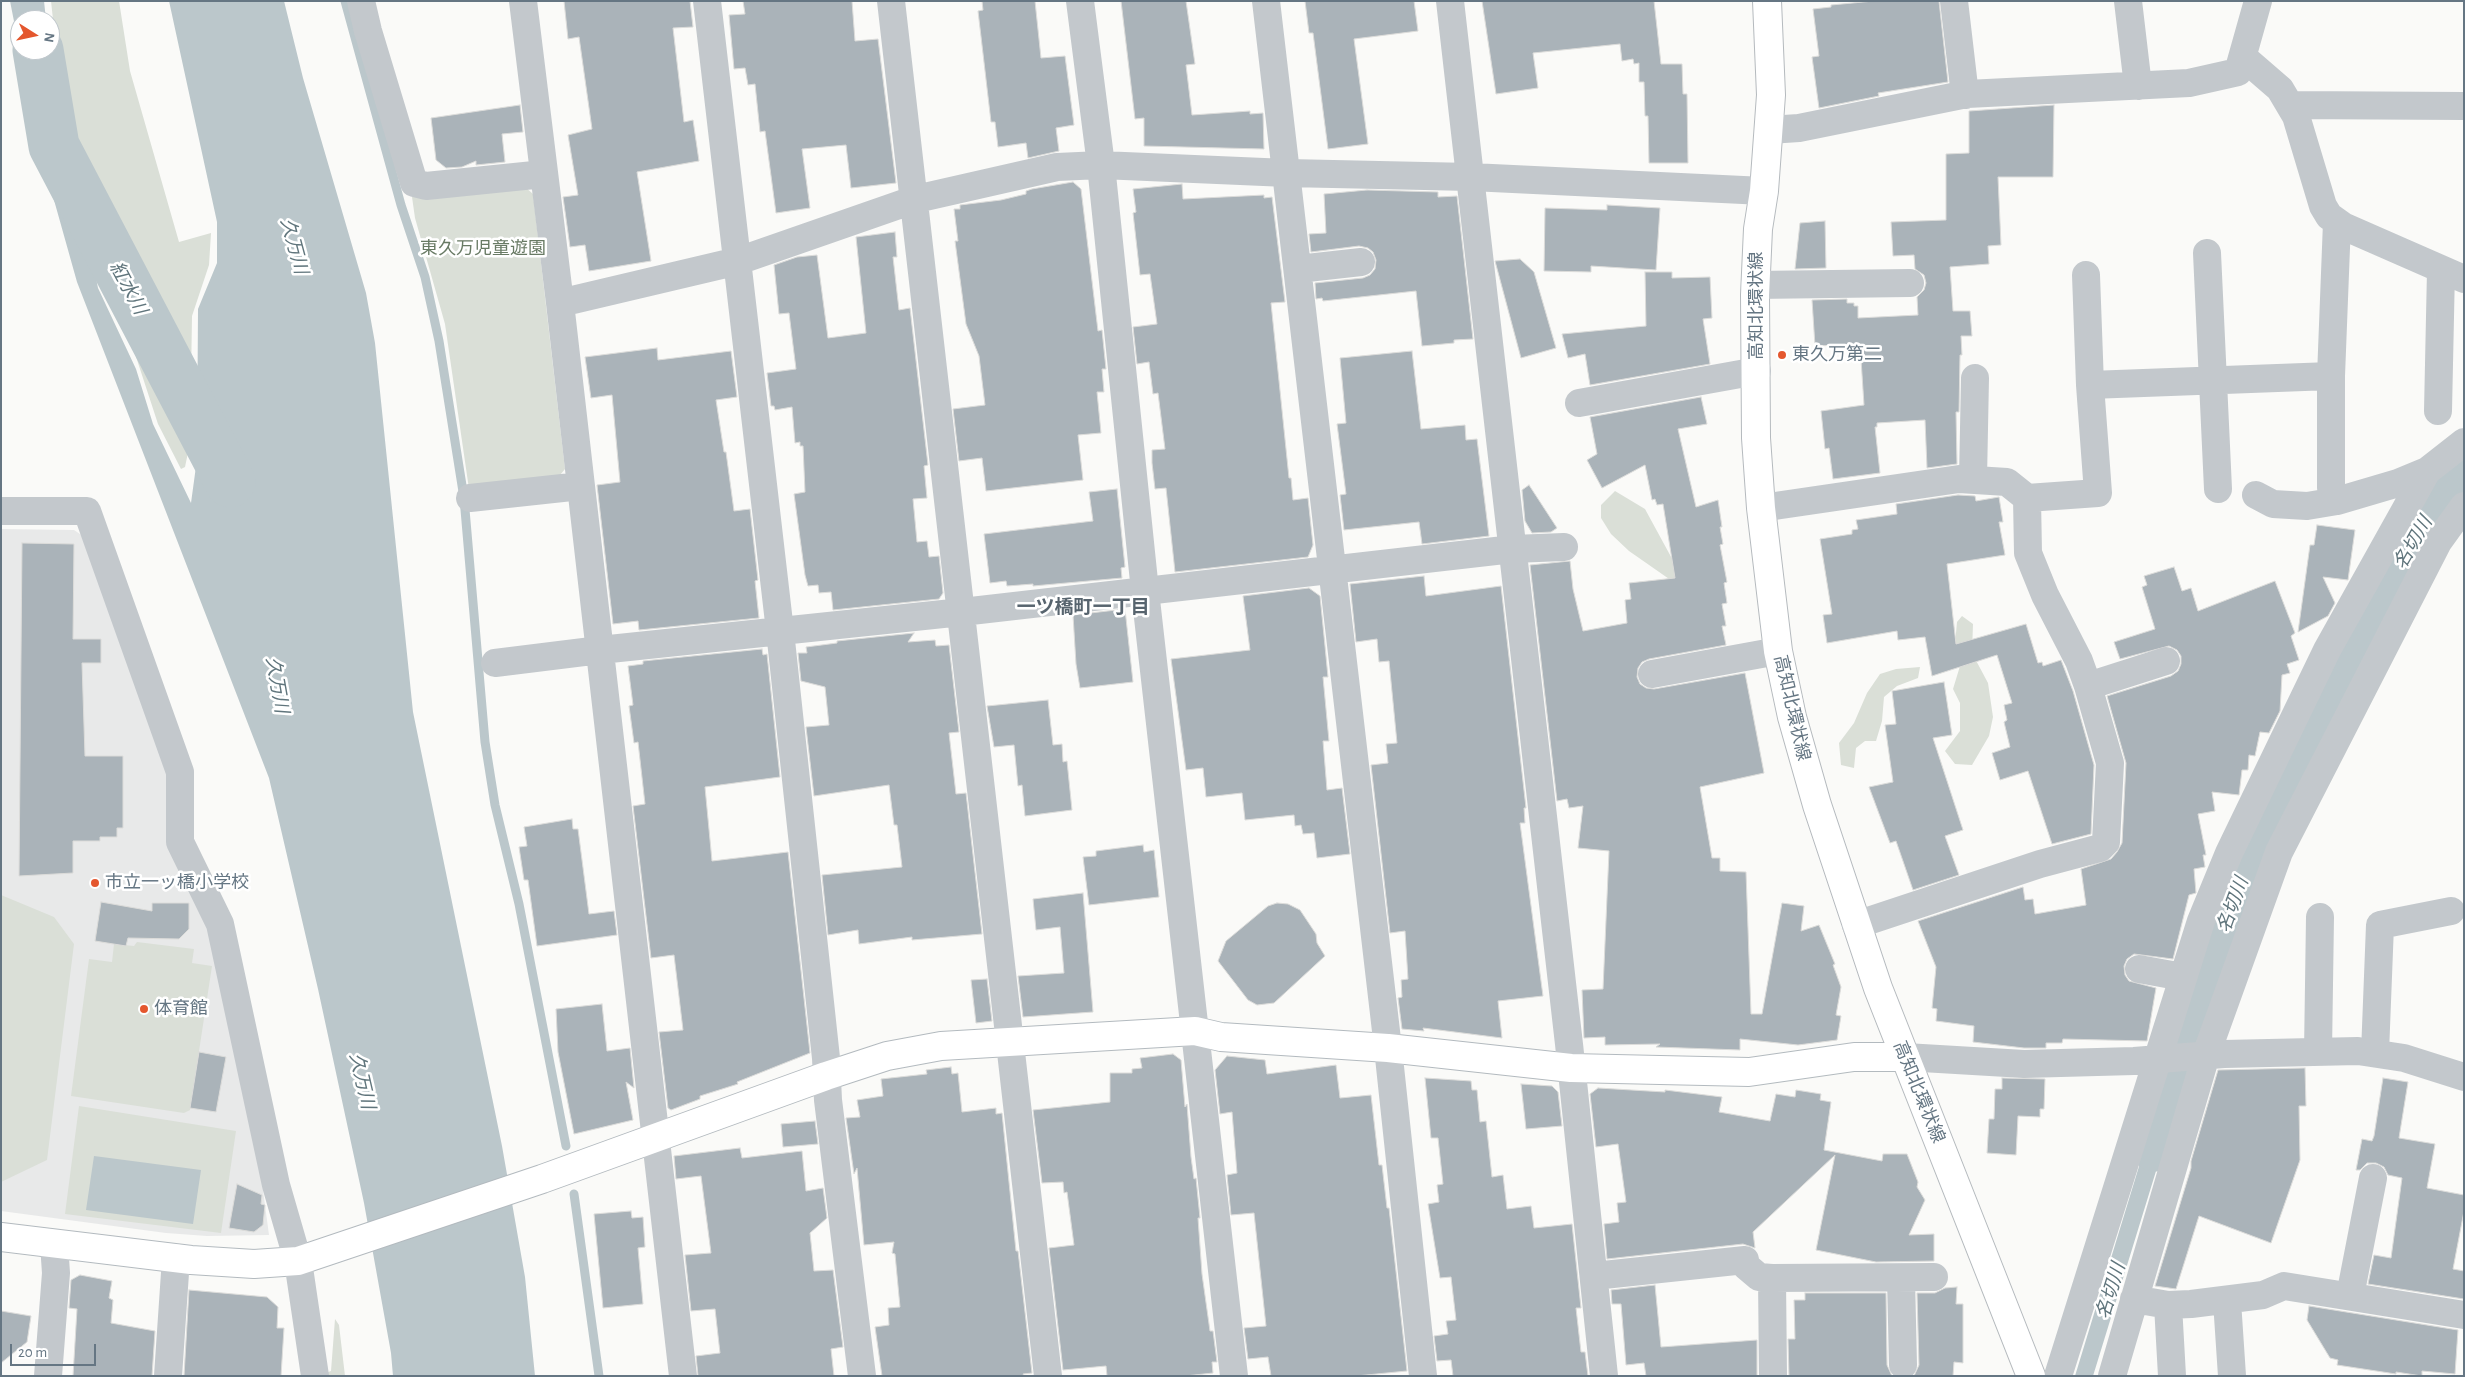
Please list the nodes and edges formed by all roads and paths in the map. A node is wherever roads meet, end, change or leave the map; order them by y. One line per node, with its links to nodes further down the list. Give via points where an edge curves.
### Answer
1 (361, 1): 20 (street, via 414,183 426,186)
2 (523, 1): 20 (street)
3 (706, 1): 26 (street)
4 (892, 1): 23 (street)
5 (1080, 1): 18 (street)
6 (1266, 1): 19 (street)
7 (1450, 1): 21 (street)
8 (1767, 1): 17 (street, 高知北環状線, via 1771,53)
9 (1954, 1): 14 (street)
10 (2128, 1): 13 (street)
11 (2258, 1): 12 (street)
12 (2243, 57): 13 (street, via 2238,72 2189,83); 15 (street, via 2280,89)
13 (2138, 86): 14 (street)
14 (1965, 95): 17 (street, via 1800,128)
15 (2290, 106): 16 (street); 24 (street, via 2296,116 2323,206)
16 (2464, 106)
17 (1769, 130): 22 (street, 高知北環状線)
18 (1101, 165): 19 (street); 23 (street, via 1057,167); 56 (street)
19 (1287, 173): 21 (street); 28 (street)
20 (544, 174): 33 (street)
21 (1471, 177): 22 (street); 54 (street)
22 (1764, 191): 32 (street, 高知北環状線)
23 (916, 199): 26 (street); 57 (street)
24 (2337, 222): 29 (street); 35 (street)
25 (2207, 253): 37 (street)
26 (738, 260): 33 (street); 58 (street)
27 (1361, 262): 28 (street)
28 (1298, 269): 55 (street)
29 (2452, 274): 40 (street)
30 (2086, 275): 38 (street)
31 (1910, 283): 32 (street)
32 (1755, 284): 34 (street, 高知北環状線)
33 (560, 303): 44 (street)
34 (1757, 371): 39 (street); 51 (street, 高知北環状線, via 1756,438)
35 (2331, 376): 37 (street); 49 (street, via 2331,488)
36 (1975, 378): 43 (street)
37 (2212, 380): 38 (street); 45 (street)
38 (2090, 384): 48 (street, via 2098,493)
39 (1579, 403)
40 (2438, 411)
41 (2464, 442): 42 (street)
42 (2428, 471): 49 (street); 69 (street, via 2327,650 2248,809 2201,921)
43 (1973, 479): 48 (street, via 2007,482); 51 (street)
44 (581, 486): 47 (street); 59 (street)
45 (2218, 489)
46 (2256, 495): 49 (street, via 2273,504 2307,506)
47 (470, 498)
48 (2027, 498): 64 (street, via 2028,553)
49 (2337, 501)
50 (2464, 506): 75 (street, via 2438,542 2279,852)
51 (1761, 508): 60 (street, 高知北環状線)
52 (1, 511): 86 (street, via 87,511 180,772 180,842 220,924 276,1185)
53 (1564, 547): 54 (street)
54 (1513, 548): 55 (street); 78 (street)
55 (1332, 570): 56 (street); 72 (street)
56 (1145, 591): 57 (street); 70 (street)
57 (962, 612): 58 (street); 71 (street)
58 (780, 631): 59 (street); 79 (street)
59 (600, 650): 62 (street); 81 (street)
60 (1778, 651): 63 (street); 67 (street, 高知北環状線, via 1804,761)
61 (2166, 661): 64 (street)
62 (495, 664)
63 (1652, 674)
64 (2088, 686): 67 (street, via 2110,763 2106,842 2100,848 2040,864)
65 (2451, 912): 74 (street, via 2380,925)
66 (2320, 917): 73 (street)
67 (1856, 926): 76 (street, 高知北環状線)
68 (2139, 969): 69 (street)
69 (2183, 977): 77 (street)
70 (1195, 1031): 71 (street); 72 (street, via 1276,1042); 103 (street)
71 (1010, 1042): 79 (street, via 941,1046 887,1056); 102 (street)
72 (1388, 1048): 78 (street); 104 (street)
73 (2318, 1052): 74 (street); 75 (street)
74 (2375, 1053): 80 (street, via 2404,1058)
75 (2202, 1056): 77 (street); 92 (street)
76 (1905, 1057): 77 (street, via 2024,1064); 78 (street, via 1854,1057 1749,1072); 107 (street, 高知北環状線)
77 (2161, 1059): 108 (street)
78 (1571, 1068): 87 (street)
79 (826, 1076): 81 (street); 101 (street)
80 (2464, 1077)
81 (656, 1137): 86 (street); 100 (street)
82 (2373, 1178): 91 (street)
83 (1, 1237): 84 (street)
84 (54, 1244): 85 (street); 97 (street, via 56,1273)
85 (176, 1258): 86 (street, via 254,1264); 98 (street)
86 (298, 1261): 99 (street)
87 (1594, 1276): 89 (street, via 1745,1260 1746,1266 1759,1278); 105 (street)
88 (1934, 1277): 90 (street)
89 (1772, 1278): 90 (street); 106 (street)
90 (1902, 1278): 96 (street)
91 (2350, 1296): 93 (street, via 2284,1286 2263,1295); 95 (street)
92 (2134, 1299): 94 (street); 109 (street)
93 (2227, 1301): 94 (street); 111 (street)
94 (2168, 1305): 110 (street)
95 (2464, 1315)
96 (1903, 1365)
97 (48, 1376)
98 (168, 1376)
99 (315, 1376)
100 (683, 1376)
101 (862, 1376)
102 (1048, 1376)
103 (1234, 1376)
104 (1423, 1376)
105 (1604, 1376)
106 (1773, 1376)
107 (2031, 1376)
108 (2058, 1376)
109 (2112, 1376)
110 (2172, 1376)
111 (2232, 1376)

